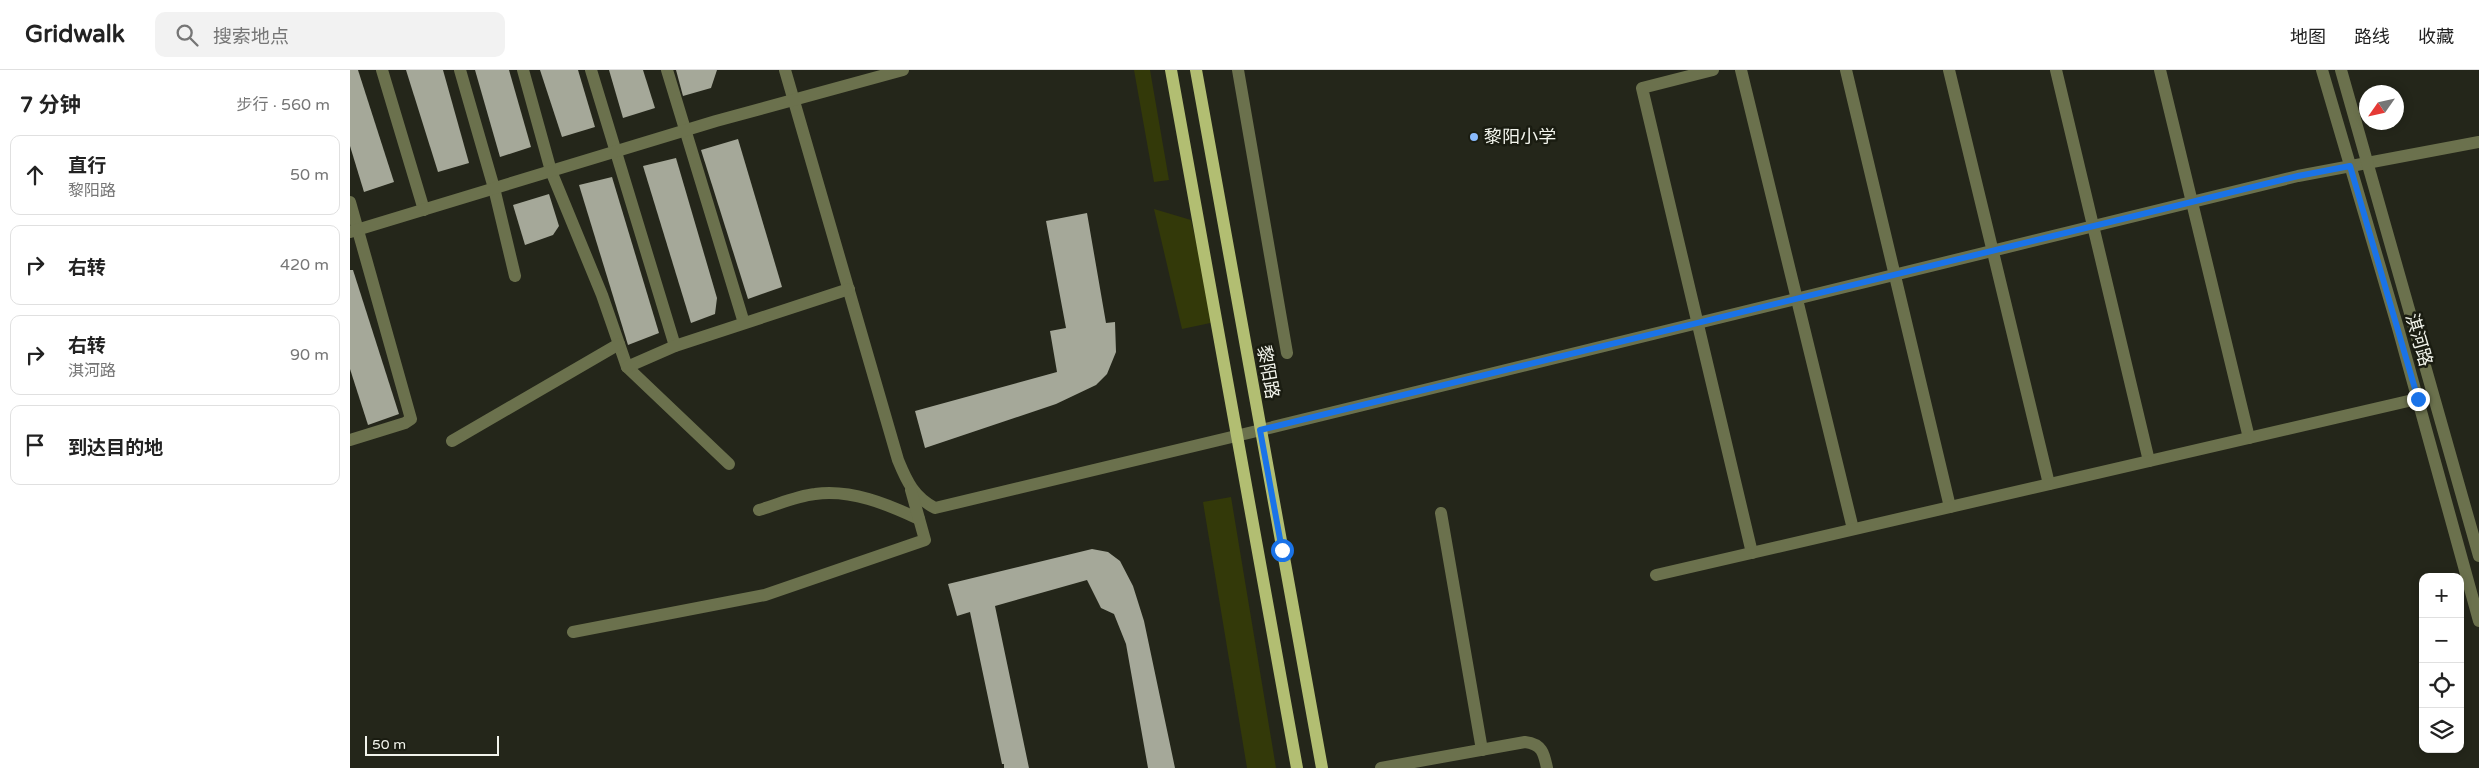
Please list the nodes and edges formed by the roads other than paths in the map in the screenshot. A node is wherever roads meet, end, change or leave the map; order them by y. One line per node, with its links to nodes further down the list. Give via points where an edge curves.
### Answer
1 (382, 70): 29 (street)
2 (460, 70): 26 (street)
3 (523, 70): 25 (street)
4 (591, 70): 22 (street)
5 (667, 70): 20 (street)
6 (785, 70): 19 (street)
7 (904, 70): 19 (street)
8 (1171, 70): 46 (main road)
9 (1196, 70): 44 (main road, 黎阳路)
10 (1238, 70): 41 (street)
11 (1713, 70): 38 (street, via 1642,88)
12 (1742, 70): 36 (street)
13 (1846, 70): 33 (street)
14 (1949, 70): 32 (street)
15 (2056, 70): 30 (street)
16 (2160, 70): 28 (street)
17 (2322, 70): 24 (street, 淇河路)
18 (2341, 70): 23 (street, 淇河路)
19 (794, 100): 20 (street); 35 (street)
20 (685, 130): 22 (street); 37 (street)
21 (2479, 142): 23 (street)
22 (616, 151): 25 (street); 40 (street)
23 (2368, 163): 24 (street); 59 (street, 淇河路)
24 (2350, 166): 28 (street); 43 (street, 淇河路)
25 (551, 171): 26 (street); 39 (street)
26 (494, 188): 29 (street); 34 (street)
27 (350, 202): 31 (street)
28 (2192, 202): 30 (street); 47 (street)
29 (424, 210): 31 (street)
30 (2093, 226): 32 (street); 49 (street)
31 (354, 231): 45 (street, via 411,419)
32 (1992, 251): 33 (street); 51 (street)
33 (1895, 275): 36 (street); 53 (street)
34 (515, 276)
35 (849, 289): 37 (street); 52 (street, via 898,460)
36 (1797, 299): 38 (street); 57 (street)
37 (744, 323): 40 (street)
38 (1698, 323): 44 (street); 58 (street)
39 (619, 344): 42 (street); 48 (street)
40 (675, 346): 42 (street)
41 (1287, 353)
42 (627, 367): 50 (street)
43 (2418, 399): 47 (street); 61 (street, 淇河路)
44 (1260, 430): 46 (street); 65 (main road, 黎阳路)
45 (351, 436)
46 (1237, 436): 52 (street, via 935,508 922,501); 64 (main road)
47 (2249, 438): 49 (street)
48 (452, 441)
49 (2149, 461): 51 (street)
50 (729, 464)
51 (2048, 484): 53 (street)
52 (910, 488): 56 (street)
53 (1950, 507): 57 (street)
54 (759, 510): 56 (street, via 814,494 845,493)
55 (1440, 513): 63 (street)
56 (919, 519): 62 (street, via 925,540 802,583 765,595)
57 (1853, 530): 58 (street)
58 (1752, 553): 60 (street)
59 (2479, 556)
60 (1656, 575)
61 (2479, 621)
62 (572, 632)
63 (1482, 750): 66 (street); 67 (street, via 1533,743 1542,749)
64 (1297, 768)
65 (1322, 768)
66 (1381, 768)
67 (1547, 768)

